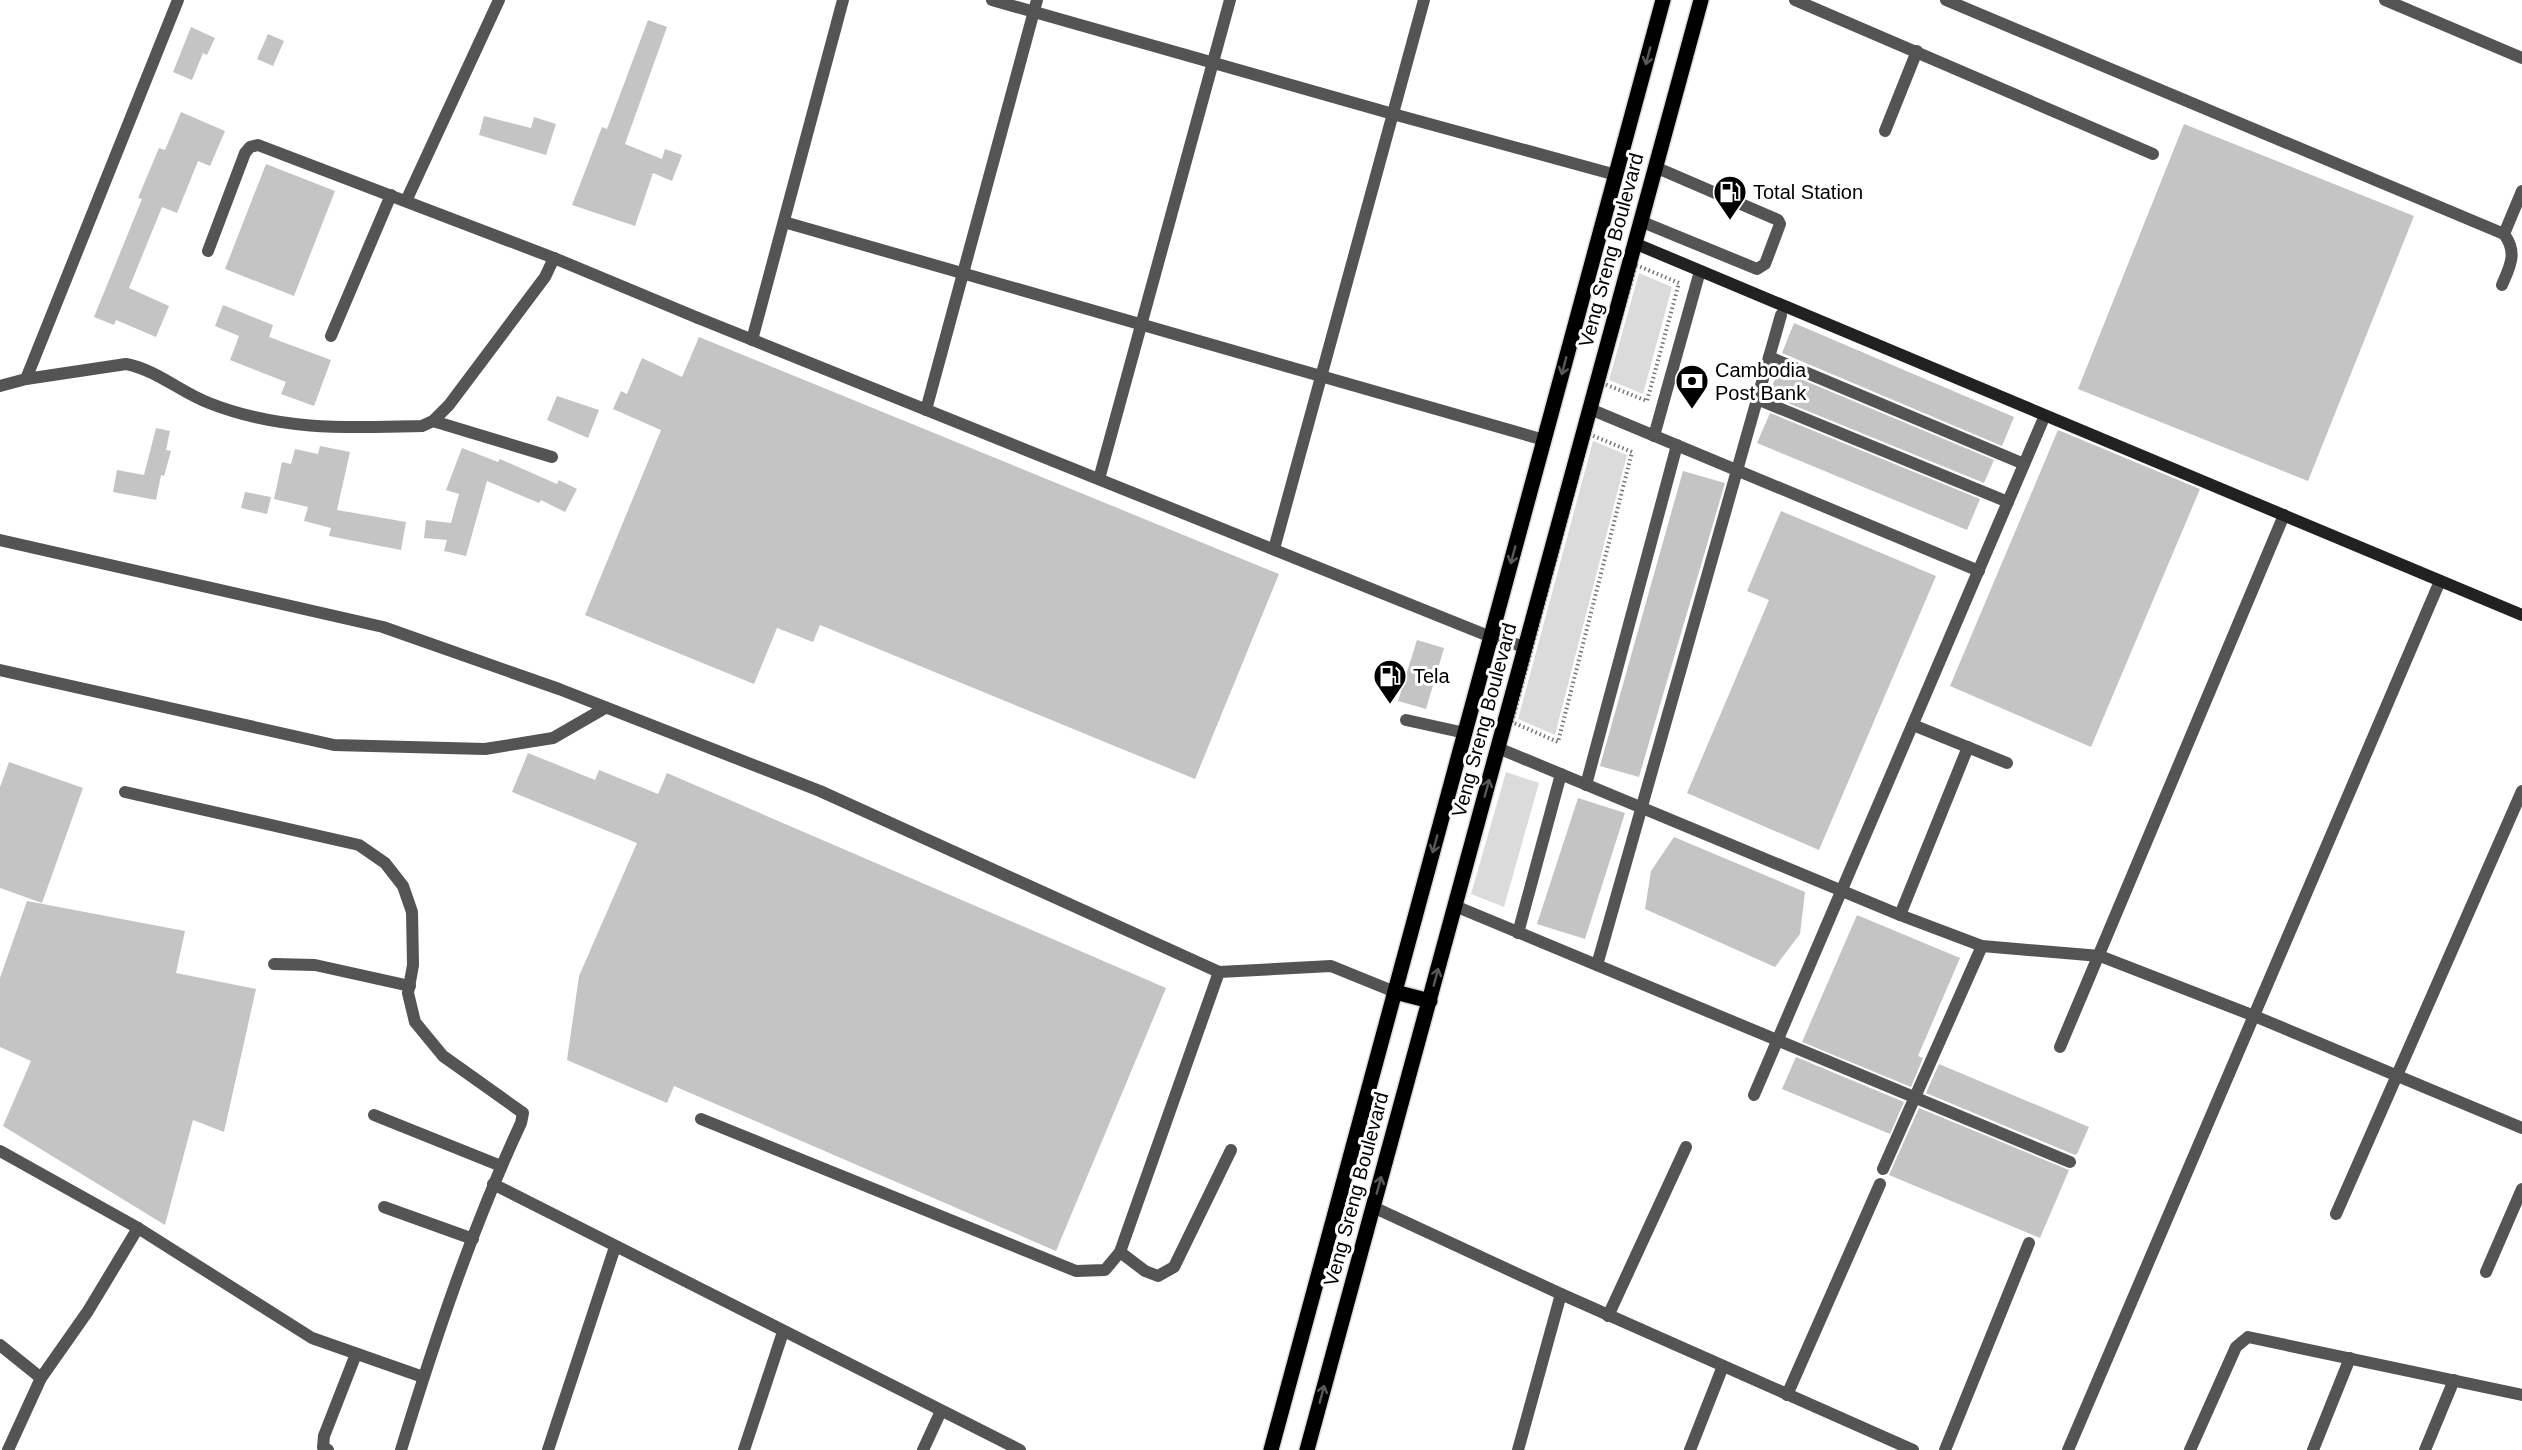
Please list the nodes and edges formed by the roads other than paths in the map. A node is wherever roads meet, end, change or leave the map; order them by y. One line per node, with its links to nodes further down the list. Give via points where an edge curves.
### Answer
1 (178, 0): 39 (street)
2 (499, 0): 23 (street)
3 (843, 0): 25 (street)
4 (992, 0): 12 (street)
5 (1230, 0): 15 (street)
6 (1424, 0): 16 (street)
7 (1663, 0): 20 (main road, Veng Sreng Boulevard, one-way to 20)
8 (1701, 0): 19 (main road, Veng Sreng Boulevard)
9 (1795, 0): 13 (street)
10 (1946, 0): 26 (street)
11 (2385, 0): 14 (street)
12 (1035, 6): 15 (street); 31 (street)
13 (1917, 51): 17 (street); 18 (street)
14 (2522, 58)
15 (1212, 63): 16 (street); 34 (street)
16 (1393, 114): 20 (street); 38 (street)
17 (1885, 131)
18 (2153, 154)
19 (1655, 167): 24 (main road, Veng Sreng Boulevard); 24 (street, via 1780,224 1765,264 1757,269)
20 (1616, 175): 47 (main road, Veng Sreng Boulevard, one-way to 47)
21 (2522, 191): 26 (street)
22 (391, 195): 23 (street); 28 (street, via 258,145 250,147); 35 (street)
23 (405, 201): 29 (street)
24 (1640, 221): 27 (main road, Veng Sreng Boulevard)
25 (784, 222): 31 (street); 36 (street)
26 (2504, 234): 32 (street, via 2513,258)
27 (1635, 243): 30 (street); 42 (main road, Veng Sreng Boulevard)
28 (208, 251)
29 (554, 258): 36 (street); 45 (street, via 545,277)
30 (1700, 271): 46 (street); 54 (street)
31 (963, 273): 34 (street); 43 (street)
32 (2502, 285)
33 (1781, 315): 37 (street)
34 (1141, 324): 38 (street); 52 (street)
35 (331, 336)
36 (752, 340): 43 (street)
37 (1769, 357): 41 (street); 50 (street)
38 (1321, 376): 47 (street); 56 (street)
39 (26, 379): 40 (street); 45 (street, via 126,364 142,367 207,403 259,419 333,429 422,426)
40 (0, 386)
41 (1757, 399): 51 (street); 53 (street)
42 (1590, 409): 46 (street); 61 (main road, Veng Sreng Boulevard)
43 (926, 410): 52 (street)
44 (2043, 420): 50 (street)
45 (433, 421): 49 (street)
46 (1654, 436): 48 (street)
47 (1544, 440): 60 (main road, Veng Sreng Boulevard, one-way to 60)
48 (1677, 445): 51 (street); 71 (street)
49 (552, 457)
50 (2024, 464): 53 (street)
51 (1737, 470): 57 (street); 74 (street)
52 (1099, 479): 56 (street)
53 (2008, 502): 57 (street)
54 (2284, 515): 58 (street); 80 (street)
55 (0, 540): 63 (street, via 383,627)
56 (1274, 549): 60 (street)
57 (1979, 571): 65 (street)
58 (2440, 580): 59 (street); 87 (street)
59 (2522, 615)
60 (1491, 637): 61 (street); 66 (main road, Veng Sreng Boulevard)
61 (1525, 647): 68 (main road, Veng Sreng Boulevard)
62 (0, 670): 63 (street, via 334,744 485,749 553,738)
63 (605, 708): 83 (street, via 820,791)
64 (1406, 720): 66 (street)
65 (1913, 725): 67 (street); 75 (street)
66 (1465, 733): 85 (main road, Veng Sreng Boulevard, one-way to 85)
67 (1968, 747): 69 (street); 77 (street)
68 (1498, 748): 70 (street); 76 (main road, Veng Sreng Boulevard, one-way to 68)
69 (2007, 763)
70 (1561, 774): 71 (street); 78 (street)
71 (1586, 785): 74 (street)
72 (2522, 791): 90 (street)
73 (125, 792): 84 (street, via 359,845 385,863 402,886 412,912)
74 (1641, 808): 75 (street); 82 (street)
75 (1842, 891): 77 (street); 88 (street)
76 (1455, 906): 78 (street); 86 (main road, Veng Sreng Boulevard, one-way to 76)
77 (1900, 915): 79 (street)
78 (1518, 933): 82 (street)
79 (1982, 946): 80 (street); 92 (street)
80 (2100, 956): 87 (street); 89 (street)
81 (274, 964): 84 (street, via 315,965)
82 (1597, 965): 88 (street)
83 (1219, 972): 85 (street, via 1331,966); 112 (street)
84 (410, 986): 100 (street, via 415,1022 443,1056 523,1113)
85 (1395, 992): 86 (main road); 134 (main road, Veng Sreng Boulevard)
86 (1430, 1001): 106 (main road, Veng Sreng Boulevard, one-way to 86)
87 (2252, 1015): 90 (street); 140 (street)
88 (1778, 1041): 91 (street); 92 (street)
89 (2060, 1047)
90 (2397, 1076): 95 (street); 107 (street)
91 (1754, 1095)
92 (1915, 1097): 99 (street); 101 (street)
93 (374, 1114): 100 (street)
94 (701, 1119): 112 (street, via 1076,1271 1105,1270)
95 (2522, 1128)
96 (1686, 1147): 115 (street)
97 (1231, 1150): 112 (street, via 1174,1267 1158,1276)
98 (0, 1151): 108 (street)
99 (2070, 1162)
100 (501, 1166): 102 (street)
101 (1883, 1169)
102 (493, 1184): 109 (street); 111 (street)
103 (1880, 1184): 124 (street)
104 (2522, 1188): 113 (street)
105 (384, 1207): 109 (street)
106 (1373, 1207): 114 (street); 135 (main road, Veng Sreng Boulevard, one-way to 106)
107 (2336, 1214)
108 (138, 1228): 118 (street, via 312,1338); 122 (street, via 88,1311)
109 (473, 1239): 121 (street)
110 (2030, 1243): 139 (street)
111 (615, 1247): 116 (street); 130 (street)
112 (1120, 1252)
113 (2486, 1272)
114 (1560, 1294): 115 (street); 136 (street)
115 (1608, 1316): 120 (street)
116 (783, 1332): 126 (street); 131 (street)
117 (0, 1345): 122 (street)
118 (356, 1354): 121 (street); 128 (street, via 324,1436 323,1447)
119 (2350, 1358): 123 (street); 141 (street, via 2248,1337 2236,1347); 142 (street)
120 (1723, 1366): 124 (street); 137 (street)
121 (423, 1377): 129 (street)
122 (41, 1378): 127 (street)
123 (2454, 1380): 125 (street); 143 (street)
124 (1787, 1395): 138 (street)
125 (2522, 1395)
126 (941, 1411): 132 (street); 133 (street)
127 (8, 1450)
128 (328, 1450)
129 (401, 1450)
130 (548, 1450)
131 (744, 1450)
132 (923, 1450)
133 (1020, 1450)
134 (1271, 1450)
135 (1307, 1450)
136 (1518, 1450)
137 (1690, 1450)
138 (1913, 1450)
139 (1945, 1450)
140 (2068, 1450)
141 (2190, 1450)
142 (2313, 1450)
143 (2425, 1450)

